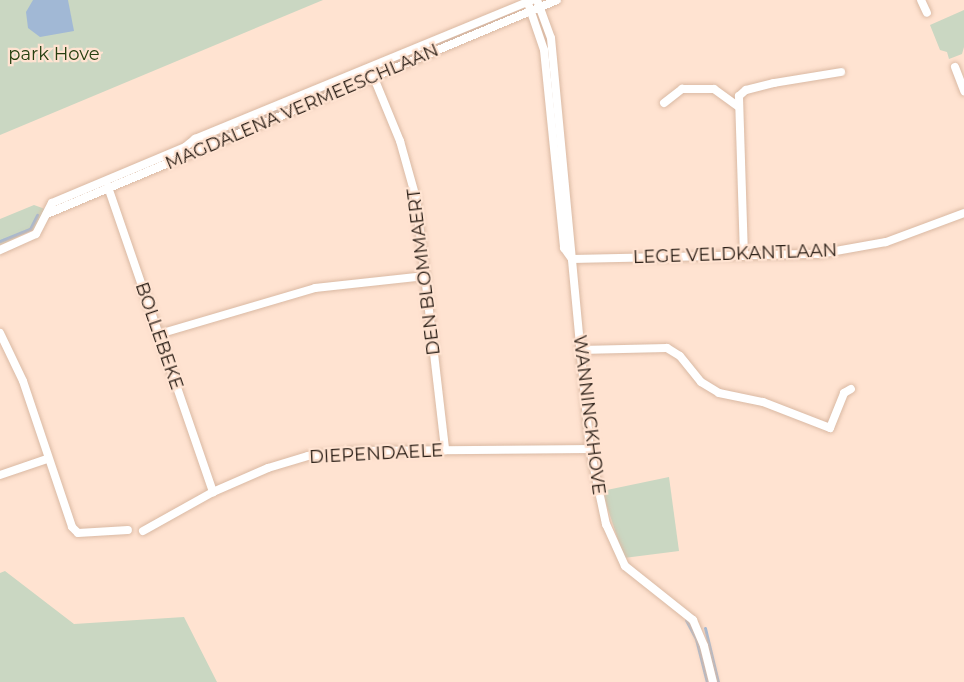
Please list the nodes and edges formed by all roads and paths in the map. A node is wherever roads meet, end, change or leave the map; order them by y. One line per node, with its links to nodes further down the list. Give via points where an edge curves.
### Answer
1 (557, 0): 3 (street, MAGDALENA VERMEESCHLAAN)
2 (921, 0): 4 (street)
3 (533, 4): 5 (street, MAGDALENA VERMEESCHLAAN); 8 (street, MAGDALENA VERMEESCHLAAN); 18 (street, WANNINCKHOVE, via 552,49); 18 (street, WANNINCKHOVE, via 544,50 564,248)
4 (927, 13)
5 (369, 66): 8 (street, DEN BLOMMAERT); 12 (street, MAGDALENA VERMEESCHLAAN)
6 (955, 67): 9 (street)
7 (841, 72): 11 (street, via 746,90)
8 (373, 76): 13 (street, MAGDALENA VERMEESCHLAAN); 19 (street, DEN BLOMMAERT, via 412,176)
9 (964, 91)
10 (664, 103): 11 (street, via 682,89 714,89)
11 (737, 106): 17 (street)
12 (105, 180): 13 (street, BOLLEBEKE); 15 (street, MAGDALENA VERMEESCHLAAN, via 52,202)
13 (109, 189): 15 (street, MAGDALENA VERMEESCHLAAN); 21 (street, BOLLEBEKE)
14 (964, 213): 17 (street, LEGE VELDKANTLAAN, via 886,242 853,249)
15 (47, 214): 16 (street, MAGDALENA VERMEESCHLAAN, via 36,234)
16 (0, 250)
17 (744, 256): 18 (street, LEGE VELDKANTLAAN)
18 (572, 259): 22 (street, WANNINCKHOVE)
19 (425, 276): 21 (street, via 315,288); 25 (street, DEN BLOMMAERT)
20 (0, 333): 26 (street, via 23,381)
21 (159, 334): 28 (street, BOLLEBEKE)
22 (580, 350): 23 (street, via 667,348 680,356 711,389 734,398 763,402 830,428 844,393); 24 (street, WANNINCKHOVE)
23 (851, 389)
24 (590, 449): 25 (street, DIEPENDAELE); 31 (street, WANNINCKHOVE, via 612,543 625,566 693,620)
25 (445, 450): 28 (street, DIEPENDAELE, via 308,456 275,465)
26 (46, 459): 27 (street); 29 (street, via 75,531)
27 (0, 475)
28 (213, 492): 30 (street, DIEPENDAELE)
29 (128, 530)
30 (143, 531)
31 (713, 682)

